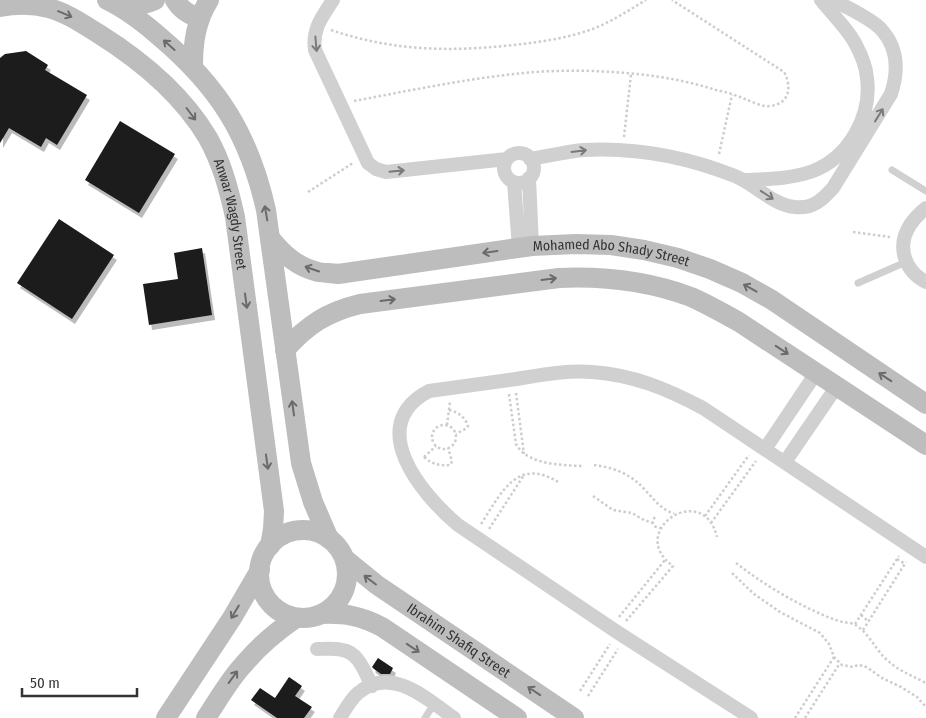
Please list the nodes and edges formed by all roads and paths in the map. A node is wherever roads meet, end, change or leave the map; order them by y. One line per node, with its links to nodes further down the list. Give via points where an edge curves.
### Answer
1 (156, 0): 8 (street, via 133,6)
2 (175, 0): 10 (street, via 192,16)
3 (333, 0): 11 (street)
4 (646, 0): 11 (path, via 621,16 570,36 487,48 401,47)
5 (672, 0): 14 (path, via 784,72 788,80 789,89 778,104 760,105)
6 (821, 0): 25 (street, via 855,43 863,60 868,88 864,115 846,148 832,161 797,176)
7 (833, 0): 25 (street, one-way to 7, via 779,203 794,208 809,206 823,199 834,188 891,94 896,66 888,39 868,20)
8 (112, 2): 12 (street, one-way to 8, via 143,23)
9 (8, 4): 21 (street, Anwar Wagdy Street, one-way to 21, via 27,4 69,15 125,51 178,98 208,139)
10 (204, 9): 12 (street, via 193,46)
11 (318, 26): 15 (street, one-way to 15, via 315,50)
12 (193, 66): 17 (street, via 224,106)
13 (631, 74): 14 (path, via 669,79); 15 (path, via 559,71 516,74); 16 (path)
14 (732, 95): 22 (path)
15 (340, 103): 18 (street)
16 (622, 150): 20 (street, one-way to 16, via 582,150); 22 (street, via 684,159)
17 (250, 154): 21 (street); 31 (street, one-way to 17, via 260,183)
18 (364, 156): 19 (street, one-way to 19, via 376,169 386,172); 28 (path)
19 (507, 159): 20 (street, via 519,153); 26 (street, via 505,172)
20 (530, 159): 24 (street, via 534,169)
21 (220, 165): 68 (street, Anwar Wagdy Street, one-way to 68, via 235,217 272,493 274,511)
22 (715, 168): 25 (street)
23 (892, 170): 27 (lane)
24 (530, 178): 26 (street); 33 (street)
25 (745, 180)
26 (514, 182): 33 (street)
27 (926, 191)
28 (308, 192)
29 (926, 208): 32 (street, via 910,226)
30 (854, 232): 32 (path)
31 (270, 238): 35 (street, Mohamed Abo Shady Street, one-way to 31, via 318,272 299,265 283,254); 39 (street)
32 (904, 239): 34 (street)
33 (526, 247): 35 (street, Mohamed Abo Shady Street, one-way to 35); 44 (street, Mohamed Abo Shady Street, one-way to 33, via 772,300 710,269 678,258 610,245)
34 (906, 262): 36 (lane); 37 (street, via 911,271)
35 (350, 272): 38 (street)
36 (858, 282)
37 (926, 282)
38 (355, 305): 39 (street, Mohamed Abo Shady Street, via 310,325); 40 (street, Mohamed Abo Shady Street, one-way to 40, via 559,278 612,278 665,289 715,308)
39 (285, 350): 67 (street, one-way to 39, via 312,502 301,463)
40 (816, 373): 42 (street, Mohamed Abo Shady Street); 50 (street)
41 (511, 379): 43 (street); 50 (street, via 562,372 592,372 650,383 703,408); 52 (path); 52 (path, via 516,444)
42 (836, 386): 48 (street, Mohamed Abo Shady Street); 53 (street)
43 (453, 388): 45 (path); 66 (street, via 429,391 408,406 399,430 400,443 410,468 431,499 458,525)
44 (926, 404)
45 (449, 410): 46 (path); 47 (path, via 460,414 468,426)
46 (447, 425): 47 (path); 49 (path, via 438,426 432,434)
47 (456, 434): 51 (path, via 454,444)
48 (926, 445)
49 (436, 446): 51 (path); 51 (path, via 424,457 442,466 452,463)
50 (761, 447): 53 (street); 60 (path); 63 (path)
51 (448, 448)
52 (524, 454): 55 (path, via 545,462)
53 (785, 462): 69 (street)
54 (594, 464): 59 (path, via 626,474 670,513)
55 (582, 466)
56 (524, 475): 57 (path, via 537,473); 66 (path); 66 (path, via 504,489)
57 (560, 483)
58 (593, 496): 62 (path, via 613,510 627,511)
59 (676, 514): 60 (path, via 690,511); 64 (path)
60 (704, 516): 63 (path)
61 (655, 517): 62 (path)
62 (652, 523): 64 (path)
63 (711, 523): 65 (path)
64 (661, 528): 72 (path, via 659,548)
65 (717, 537)
66 (478, 538): 85 (street)
67 (329, 539): 68 (street, via 304,530 292,532); 70 (street)
68 (270, 546): 75 (street)
69 (916, 550): 71 (path); 74 (path)
70 (344, 559): 77 (street, Ibrahim Shafiq Street, one-way to 70); 78 (street, via 346,585 341,597)
71 (897, 559): 74 (path); 79 (path)
72 (666, 560): 85 (path); 85 (path, via 673,566)
73 (736, 563): 82 (path, via 804,606)
74 (905, 564): 81 (path)
75 (260, 570): 80 (street, via 265,596 283,614); 97 (street, one-way to 97)
76 (732, 574): 87 (path, via 780,612 820,633)
77 (403, 602): 83 (street, via 386,614); 103 (street, Ibrahim Shafiq Street, one-way to 77)
78 (321, 614): 80 (street); 83 (street, via 352,615)
79 (861, 615): 81 (path); 82 (path)
80 (296, 618): 98 (street, one-way to 80, via 243,664)
81 (868, 621): 84 (path)
82 (855, 624): 84 (path)
83 (382, 627): 102 (street, one-way to 102)
84 (863, 630): 91 (path, via 898,669)
85 (618, 632): 93 (path); 94 (path); 104 (street)
86 (317, 649): 92 (street, via 344,650 353,654)
87 (834, 657): 88 (path); 89 (path)
88 (840, 663): 90 (path); 96 (path, via 868,668 918,697)
89 (827, 668): 90 (path); 105 (path)
90 (834, 673): 106 (path)
91 (926, 683)
92 (372, 686): 95 (street, via 388,682 407,686); 99 (street, via 351,701)
93 (580, 691)
94 (588, 696)
95 (434, 704): 100 (lane); 101 (street)
96 (926, 708)
97 (166, 718)
98 (206, 718)
99 (340, 718)
100 (425, 718)
101 (454, 718)
102 (516, 718)
103 (574, 718)
104 (751, 718)
105 (795, 718)
106 (804, 718)

